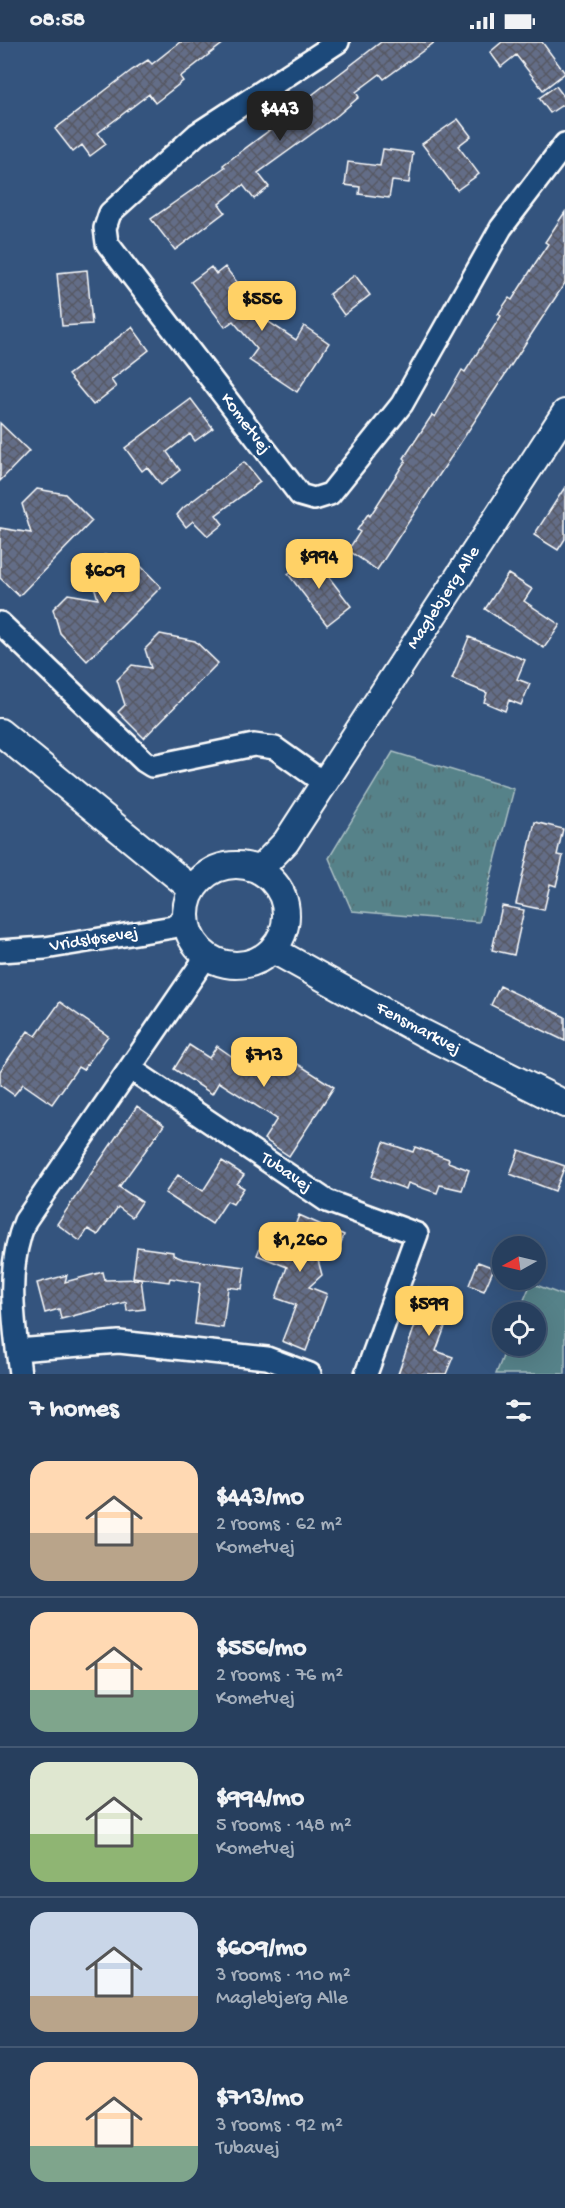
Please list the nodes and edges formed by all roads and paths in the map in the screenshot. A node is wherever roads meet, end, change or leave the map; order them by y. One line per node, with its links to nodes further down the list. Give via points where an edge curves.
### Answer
1 (338, 42): 2 (street, Kometvej, via 197,134 110,213 105,228 107,243 300,495 314,499 330,494 402,404 501,228)
2 (565, 144)
3 (565, 413): 6 (street, Maglebjerg Alle)
4 (0, 623): 6 (street, via 152,766 254,746 274,748)
5 (0, 732): 8 (street)
6 (324, 783): 7 (street, Maglebjerg Alle, via 286,842)
7 (259, 870): 8 (street, via 237,865 215,869); 10 (street, via 276,886 286,907 282,937)
8 (192, 889): 9 (street)
9 (185, 918): 11 (street, Vridsløsevej, via 173,927 45,948); 12 (street, via 188,933)
10 (273, 950): 12 (street, via 262,959 234,966); 14 (street, Fensmarkvej, via 423,1033)
11 (0, 951)
12 (206, 957): 13 (street)
13 (131, 1069): 15 (street, via 25,1221 15,1245 12,1272); 18 (street, Tubavej, via 327,1201 417,1234)
14 (565, 1104)
15 (17, 1350): 16 (street); 17 (street, via 119,1342 267,1358)
16 (20, 1374)
17 (310, 1374)
18 (366, 1374)

